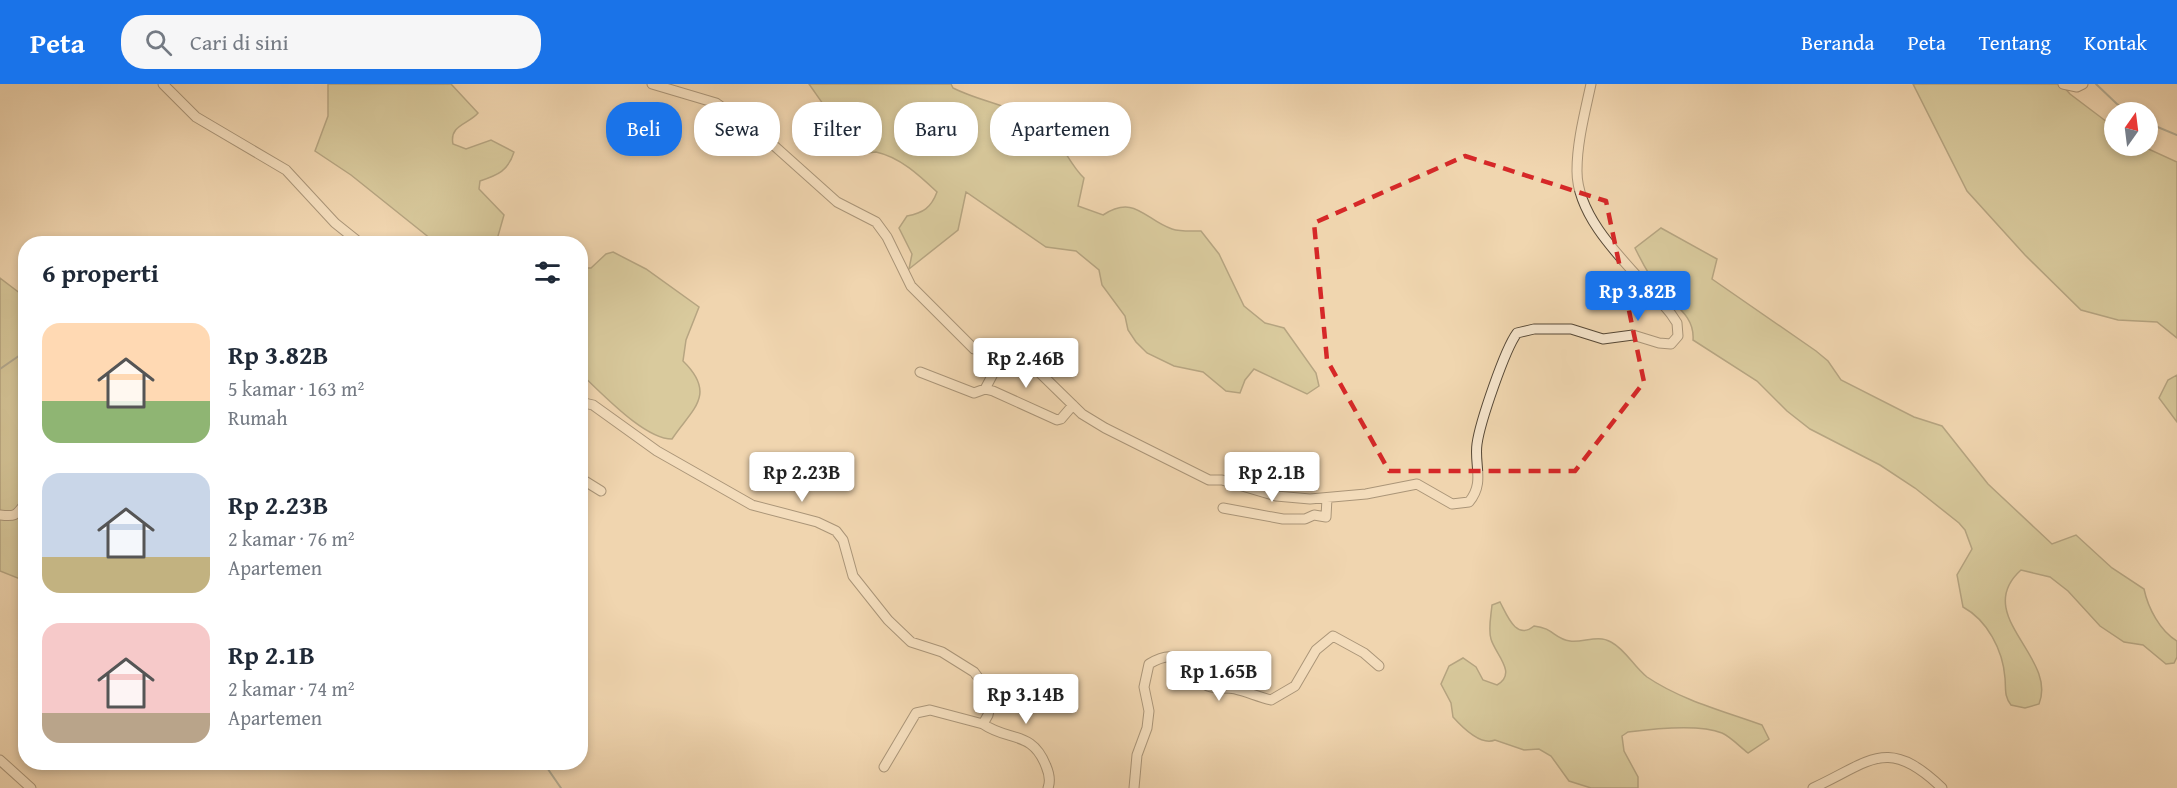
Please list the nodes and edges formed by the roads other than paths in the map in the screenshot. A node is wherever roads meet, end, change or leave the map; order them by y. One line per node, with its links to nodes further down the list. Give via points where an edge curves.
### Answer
1 (164, 84): 6 (street, via 196,117 286,170)
2 (652, 84): 7 (street, via 716,103 770,142 837,202 876,222 911,285 970,346)
3 (1591, 84): 14 (street, via 1577,171 1581,198 1603,235 1671,314 1678,336 1671,344 1659,344 1633,335 1603,339 1571,329 1517,333 1480,432 1476,455 1479,479 1472,499 1461,504 1441,500 1425,488 1410,484)
4 (2063, 84): 5 (street)
5 (2083, 84)
6 (351, 236)
7 (1004, 355): 9 (street); 11 (street, via 1032,367)
8 (920, 372): 9 (street, via 974,393)
9 (985, 389): 11 (street, via 1028,404 1057,420)
10 (588, 404): 19 (street, via 657,451 752,505 836,531 843,540 853,576 888,620 911,642 956,659 989,690 991,706)
11 (1073, 405): 14 (street, via 1105,428 1209,480 1222,480 1276,496)
12 (588, 483): 13 (street)
13 (601, 491)
14 (1327, 498): 15 (street, via 1326,517 1283,519)
15 (1223, 508)
16 (18, 514): 17 (street, via 11,518)
17 (0, 515)
18 (1379, 666): 24 (street, via 1333,636 1316,650 1295,686 1271,700 1236,689 1210,687 1185,662 1159,657 1149,664 1145,678 1148,728 1137,755)
19 (983, 724): 21 (street, via 930,710 916,712); 23 (street, via 1002,735 1033,743 1046,767)
20 (0, 760): 22 (street)
21 (884, 767)
22 (31, 788)
23 (1048, 788)
24 (1134, 788)
25 (1813, 788): 26 (street, via 1854,765 1886,756 1918,768)
26 (1942, 788)

